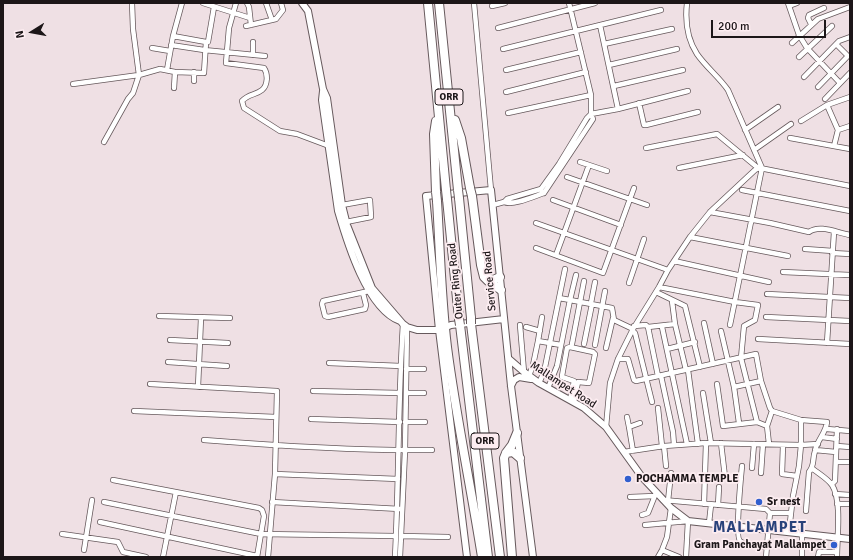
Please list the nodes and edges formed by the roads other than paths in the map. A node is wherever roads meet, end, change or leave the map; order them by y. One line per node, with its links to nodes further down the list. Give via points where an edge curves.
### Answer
1 (132, 3): 63 (street)
2 (182, 3): 34 (street)
3 (202, 3): 19 (street)
4 (236, 3): 24 (street)
5 (247, 3): 25 (street)
6 (266, 3): 26 (street)
7 (281, 3): 26 (street, via 283,10)
8 (302, 3): 71 (main road, via 308,11)
9 (428, 3): 81 (highway, Outer Ring Road / ORR)
10 (439, 3): 79 (highway, Outer Ring Road / ORR)
11 (474, 3): 110 (street, Service Road)
12 (505, 3): 18 (street)
13 (569, 3): 22 (street)
14 (594, 3): 22 (street)
15 (686, 3): 89 (street, via 688,36 697,54 728,90)
16 (797, 3): 17 (street)
17 (789, 4): 33 (street)
18 (492, 6)
19 (214, 7): 24 (street); 36 (street)
20 (850, 7): 27 (street, via 827,15)
21 (824, 8): 27 (street, via 809,15)
22 (570, 9): 30 (street); 32 (street)
23 (661, 10): 28 (street)
24 (233, 13): 25 (street); 48 (street)
25 (250, 18): 26 (street, via 248,26)
26 (272, 20)
27 (812, 24): 33 (street)
28 (600, 25): 32 (street); 39 (street)
29 (832, 26): 43 (street)
30 (498, 28)
31 (672, 28): 39 (street)
32 (576, 31): 44 (street); 49 (street)
33 (799, 35): 38 (street); 43 (street)
34 (173, 36): 36 (street); 41 (street)
35 (850, 37): 40 (street)
36 (206, 42): 46 (street)
37 (253, 42): 50 (street)
38 (792, 43)
39 (604, 44): 54 (street)
40 (836, 44): 53 (street); 62 (street, via 848,56)
41 (171, 45): 46 (street); 47 (street)
42 (152, 48): 47 (street)
43 (807, 48): 52 (street); 53 (street)
44 (503, 49)
45 (677, 49): 54 (street)
46 (204, 50): 48 (street); 59 (street, via 204,73)
47 (170, 51): 55 (street)
48 (227, 52): 50 (street); 94 (street, via 226,63 264,68 266,71 266,83 262,89 244,98 244,108 280,131 297,134)
49 (581, 52): 56 (street); 60 (street)
50 (253, 54): 51 (street)
51 (265, 56)
52 (799, 57)
53 (820, 62): 62 (street); 64 (street)
54 (609, 65): 68 (street)
55 (167, 70): 58 (street); 63 (street, via 160,69)
56 (506, 70)
57 (683, 70): 68 (street)
58 (175, 72): 59 (street); 70 (street)
59 (194, 72): 65 (street)
60 (586, 72): 73 (street); 74 (street)
61 (850, 73): 66 (street)
62 (830, 74): 66 (street); 69 (street)
63 (139, 75): 67 (street); 92 (street, via 133,93)
64 (804, 78)
65 (194, 81)
66 (840, 82): 76 (street)
67 (73, 84)
68 (614, 86): 82 (street)
69 (818, 87)
70 (174, 88)
71 (323, 90): 94 (main road, via 322,100); 118 (main road, via 327,98)
72 (688, 91): 77 (street)
73 (506, 92)
74 (591, 94): 84 (street); 85 (street)
75 (850, 97): 78 (street)
76 (825, 99)
77 (639, 103): 82 (street); 83 (street, via 646,126)
78 (827, 105): 86 (street); 90 (street)
79 (450, 106): 149 (highway, via 461,138); 353 (highway, Outer Ring Road / ORR, via 471,321)
80 (778, 107): 89 (street)
81 (438, 108): 188 (highway, bridge, via 434,134); 352 (highway, Outer Ring Road / ORR, bridge, via 459,322)
82 (618, 109): 85 (street)
83 (698, 112)
84 (508, 113)
85 (591, 114): 93 (street)
86 (801, 121)
87 (791, 124): 98 (street)
88 (850, 126): 90 (street)
89 (745, 130): 98 (street)
90 (838, 130): 95 (street)
91 (790, 138): 95 (street)
92 (104, 142)
93 (576, 142): 109 (street); 113 (street)
94 (329, 146): 158 (main road, via 338,211)
95 (834, 146): 97 (street)
96 (646, 148): 99 (street, via 717,134)
97 (850, 149)
98 (754, 150): 103 (street)
99 (743, 155): 102 (street); 103 (street)
100 (580, 162): 101 (street)
101 (589, 165): 104 (street); 106 (street)
102 (679, 168)
103 (760, 168): 107 (street); 112 (street); 122 (street)
104 (607, 172)
105 (567, 177): 106 (street)
106 (583, 183): 114 (street); 120 (street)
107 (850, 186)
108 (634, 188): 114 (street)
109 (541, 189): 113 (street); 116 (street)
110 (491, 190): 117 (main road, Service Road); 188 (main road, via 426,196)
111 (742, 190): 112 (street)
112 (757, 192): 121 (street); 123 (street)
113 (544, 193): 116 (street)
114 (630, 199): 119 (street); 126 (street)
115 (553, 200): 120 (street)
116 (504, 202): 117 (street)
117 (493, 204): 150 (main road, Service Road)
118 (342, 205): 124 (main road); 124 (street, via 370,200 372,217)
119 (647, 205)
120 (574, 208): 126 (street); 128 (street)
121 (850, 211)
122 (710, 212): 123 (street); 130 (street)
123 (751, 220): 127 (street, via 809,232 823,228); 133 (street)
124 (346, 222): 180 (main road, via 372,288)
125 (536, 223): 128 (street)
126 (621, 225): 135 (street)
127 (834, 232): 129 (street); 136 (street)
128 (564, 233): 135 (street); 138 (street)
129 (850, 235)
130 (690, 237): 133 (street); 141 (street)
131 (644, 240): 140 (street)
132 (536, 248): 138 (street)
133 (746, 248): 139 (street); 147 (street)
134 (805, 249): 136 (street)
135 (611, 250): 138 (street, via 603,273); 140 (street)
136 (832, 252): 137 (street); 145 (street)
137 (850, 254)
138 (556, 255)
139 (788, 256)
140 (637, 259): 143 (street); 154 (street)
141 (674, 261): 143 (street); 147 (street)
142 (565, 269): 162 (street)
143 (668, 270): 155 (street)
144 (783, 272): 145 (street)
145 (831, 274): 148 (street); 161 (street)
146 (576, 275): 164 (street)
147 (740, 275): 153 (street); 167 (street)
148 (850, 275)
149 (484, 277): 150 (highway, via 493,280); 156 (highway)
150 (500, 277): 156 (main road, Service Road)
151 (584, 281): 165 (street)
152 (595, 282): 168 (street)
153 (769, 282)
154 (629, 283)
155 (659, 287): 159 (street); 167 (street)
156 (501, 290): 176 (main road, Service Road)
157 (605, 291): 169 (street)
158 (368, 292): 158 (street, via 364,309 328,317 324,315 323,301); 180 (main road, via 393,318)
159 (656, 292): 166 (street); 187 (street)
160 (767, 294): 161 (street)
161 (830, 297): 163 (street); 177 (street)
162 (559, 298): 164 (street); 196 (street)
163 (850, 298)
164 (570, 300): 165 (street); 202 (street)
165 (580, 301): 168 (street); 199 (street)
166 (672, 301): 181 (street); 197 (street, via 685,306)
167 (735, 302): 183 (street); 207 (street, via 758,306 755,320 744,326)
168 (591, 303): 169 (street); 200 (street)
169 (602, 306): 171 (street, via 612,308); 203 (street)
170 (159, 316): 174 (street)
171 (614, 316): 187 (street, via 614,320); 205 (street)
172 (542, 317): 189 (street)
173 (766, 317): 177 (street)
174 (201, 318): 175 (street); 193 (street)
175 (230, 318)
176 (504, 319): 188 (main road, via 451,325); 208 (main road, Service Road)
177 (829, 320): 178 (street); 198 (street)
178 (850, 321)
179 (704, 323): 214 (street)
180 (403, 324): 188 (main road, via 417,330); 216 (street); 218 (street)
181 (675, 324): 184 (street); 204 (street)
182 (520, 325): 222 (street)
183 (730, 325)
184 (662, 326): 186 (street); 206 (street)
185 (526, 327): 189 (street)
186 (648, 327): 187 (street, via 646,325); 223 (street)
187 (633, 328): 209 (street); 224 (street)
188 (442, 329): 350 (main road); 351 (highway)
189 (540, 331): 194 (street)
190 (722, 331): 210 (street)
191 (758, 338): 198 (street)
192 (170, 340): 193 (street)
193 (200, 341): 195 (street); 213 (street)
194 (538, 341): 196 (street); 222 (street, via 533,365)
195 (228, 342)
196 (550, 342): 202 (street); 225 (street, via 544,372)
197 (695, 342): 204 (street); 217 (street)
198 (827, 343): 201 (street)
199 (572, 344)
200 (584, 344)
201 (850, 344)
202 (561, 345): 233 (street, via 557,366)
203 (595, 345)
204 (680, 346): 206 (street); 220 (street)
205 (606, 348)
206 (667, 349): 221 (street)
207 (741, 358): 210 (street); 226 (street, via 756,354); 229 (street)
208 (509, 359): 222 (main road, Mallampet Road); 231 (main road, Service Road)
209 (618, 359): 224 (street, via 628,359 635,380); 253 (street, via 610,383)
210 (728, 361): 214 (street); 232 (street)
211 (168, 362): 213 (street)
212 (329, 363): 216 (street)
213 (198, 364): 215 (street); 230 (street)
214 (714, 364): 217 (street)
215 (227, 366)
216 (400, 366): 235 (street)
217 (700, 367): 220 (street)
218 (406, 369): 219 (street); 235 (street)
219 (424, 369)
220 (687, 370): 221 (street); 265 (street)
221 (672, 373): 223 (street); 264 (street)
222 (526, 374): 225 (main road, Mallampet Road)
223 (660, 376): 224 (street); 270 (street)
224 (646, 379): 239 (street)
225 (537, 381): 231 (main road, via 519,377); 233 (main road, Mallampet Road)
226 (761, 381): 229 (street); 242 (street)
227 (150, 384): 230 (street)
228 (717, 384): 251 (street, via 723,426)
229 (748, 384): 232 (street); 249 (street)
230 (198, 386): 243 (street, via 277,391)
231 (511, 386): 258 (main road, Service Road)
232 (734, 387): 251 (street)
233 (548, 388): 238 (main road, Mallampet Road)
234 (313, 391): 235 (street)
235 (403, 393): 236 (street); 247 (street)
236 (424, 393)
237 (703, 393): 262 (street)
238 (572, 401): 238 (street, via 574,381 562,377 567,348 570,346 595,354 589,383 578,382); 253 (main road, Mallampet Road)
239 (652, 402)
240 (658, 408): 274 (street)
241 (134, 411): 243 (street)
242 (772, 411): 246 (street); 252 (street)
243 (276, 417): 273 (street)
244 (627, 417): 254 (street)
245 (311, 419): 247 (street)
246 (801, 420): 255 (street, via 827,422); 272 (street)
247 (403, 422): 248 (street); 279 (street)
248 (425, 422)
249 (757, 422): 251 (street); 252 (street)
250 (640, 423): 254 (street)
251 (739, 423)
252 (767, 426): 268 (street)
253 (606, 427): 281 (main road, Mallampet Road)
254 (629, 427): 280 (street)
255 (827, 428): 256 (street); 259 (street)
256 (837, 429): 257 (street); 260 (street)
257 (850, 431)
258 (517, 433): 283 (highway); 284 (main road, Service Road)
259 (822, 437): 260 (street); 269 (street)
260 (837, 439): 275 (street)
261 (204, 440): 273 (street)
262 (709, 443): 263 (street); 265 (street); 309 (street)
263 (721, 443): 266 (street); 294 (street)
264 (687, 444): 265 (street); 270 (street)
265 (698, 444)
266 (754, 444): 267 (street); 289 (street)
267 (763, 444): 268 (street); 292 (street)
268 (769, 444): 271 (street)
269 (818, 444): 272 (street); 278 (street)
270 (674, 445): 274 (street)
271 (783, 445): 272 (street); 295 (street, via 782,474)
272 (801, 445): 295 (street)
273 (275, 446): 279 (street); 293 (street)
274 (663, 446): 280 (street); 287 (street)
275 (836, 446): 276 (street); 282 (street)
276 (850, 447)
277 (432, 450): 279 (street)
278 (815, 450): 282 (street); 290 (street)
279 (402, 451): 296 (street); 316 (street)
280 (633, 451): 281 (street)
281 (624, 452): 301 (main road, Mallampet Road)
282 (836, 452): 285 (street)
283 (506, 453): 284 (highway, via 513,452); 354 (highway, via 504,458)
284 (520, 458): 355 (main road, Service Road)
285 (836, 462): 286 (street); 298 (street, via 835,481)
286 (850, 462)
287 (666, 466)
288 (742, 466): 314 (street)
289 (752, 468)
290 (813, 468): 298 (street); 317 (street, via 809,472)
291 (671, 473): 306 (street)
292 (761, 473)
293 (275, 474): 296 (street); 308 (street)
294 (725, 476)
295 (797, 476): 319 (street)
296 (398, 479): 316 (street)
297 (113, 480): 300 (street)
298 (832, 484): 302 (street)
299 (719, 487): 313 (street)
300 (176, 492): 320 (street); 333 (street, via 259,508 264,516)
301 (656, 494): 304 (street); 306 (main road, Mallampet Road); 321 (street, via 648,513)
302 (835, 494): 303 (street); 310 (street)
303 (850, 495)
304 (630, 497)
305 (92, 500): 335 (street)
306 (666, 501): 309 (street); 315 (main road, Mallampet Road)
307 (104, 502): 320 (street)
308 (272, 502): 316 (street); 330 (street)
309 (704, 504): 312 (street)
310 (837, 504): 311 (street); 338 (street)
311 (850, 504)
312 (711, 505): 313 (street); 325 (street)
313 (718, 505): 314 (street)
314 (739, 507): 318 (street, via 766,509); 327 (street)
315 (671, 508): 322 (main road, Mallampet Road); 324 (street)
316 (400, 509): 334 (street)
317 (806, 511)
318 (770, 513): 319 (street); 328 (street)
319 (791, 513): 329 (street)
320 (171, 515): 333 (street); 336 (street)
321 (642, 515)
322 (688, 521): 324 (street); 325 (main road); 358 (street)
323 (100, 522): 336 (street)
324 (669, 522): 326 (street); 342 (street)
325 (710, 523): 327 (main road)
326 (644, 525)
327 (738, 526): 328 (main road); 340 (street, via 740,542)
328 (769, 530): 329 (main road); 340 (street)
329 (789, 532): 331 (main road)
330 (270, 533): 333 (street); 334 (street); 347 (street)
331 (802, 533): 338 (main road); 360 (street)
332 (62, 534): 335 (street)
333 (260, 534): 344 (street)
334 (399, 536): 337 (street); 348 (street); 349 (street)
335 (86, 537): 341 (street); 345 (street, via 118,542 123,552)
336 (167, 537): 344 (street); 346 (street)
337 (448, 537)
338 (837, 538): 339 (main road); 343 (street)
339 (850, 539)
340 (767, 547): 359 (street)
341 (84, 550)
342 (662, 550): 356 (street); 357 (street)
343 (837, 555): 361 (street, via 818,552)
344 (257, 556)
345 (146, 557)
346 (163, 557)
347 (268, 557)
348 (395, 557)
349 (400, 557)
350 (467, 557)
351 (482, 557)
352 (488, 557)
353 (500, 557)
354 (512, 557)
355 (533, 557)
356 (658, 557)
357 (679, 557)
358 (686, 557)
359 (766, 557)
360 (802, 557)
361 (818, 557)

